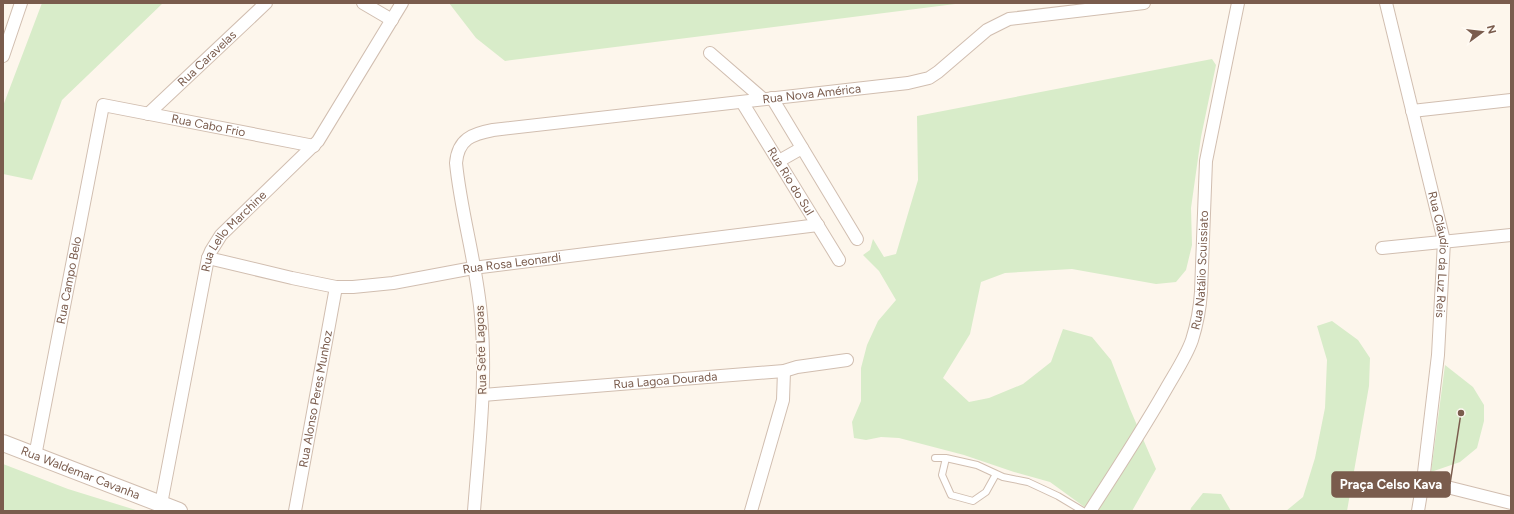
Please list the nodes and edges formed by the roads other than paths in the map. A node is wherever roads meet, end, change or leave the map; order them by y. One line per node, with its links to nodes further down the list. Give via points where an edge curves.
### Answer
1 (21, 3): 10 (street)
2 (266, 3): 16 (street, Rua Caravelas)
3 (364, 3): 8 (street)
4 (402, 3): 8 (street, Rua Lello Marchine)
5 (1144, 3): 11 (street, Rua Nova América, via 1009,19 987,30 938,72 919,81)
6 (1238, 3): 46 (street, Rua Natálio Scuissiato, via 1206,162 1201,292 1196,326 1183,358 1157,405)
7 (1386, 3): 15 (street, Rua Cláudio da Luz Reis)
8 (392, 20): 18 (street, Rua Lello Marchine)
9 (710, 53): 11 (street)
10 (3, 56)
11 (767, 99): 13 (street, Rua Nova América); 19 (street)
12 (1511, 100): 15 (street)
13 (742, 102): 17 (street, Rua Nova América, via 494,130 474,135); 20 (street, Rua Rio do Sul)
14 (103, 105): 16 (street, Rua Cabo Frio); 34 (street, Rua Campo Belo)
15 (1412, 111): 24 (street, Rua Cláudio da Luz Reis)
16 (148, 114): 18 (street, Rua Cabo Frio)
17 (462, 144): 28 (street, Rua Sete Lagoas, via 457,154 457,172)
18 (314, 146): 26 (street, Rua Lello Marchine, via 221,235)
19 (802, 148): 20 (street); 23 (street)
20 (779, 161): 21 (street, Rua Rio do Sul)
21 (818, 225): 27 (street, Rua Rio do Sul); 28 (street, Rua Rosa Leonardi)
22 (1511, 235): 24 (street)
23 (857, 239)
24 (1444, 241): 25 (street); 38 (street, Rua Cláudio da Luz Reis, via 1438,355)
25 (1382, 248)
26 (208, 258): 29 (street, Rua Rosa Leonardi); 39 (street, Rua Lello Marchine)
27 (839, 260)
28 (474, 268): 29 (street, Rua Rosa Leonardi, via 373,286); 32 (street, Rua Sete Lagoas, via 481,315)
29 (336, 287): 42 (street, Rua Alonso Peres Munhoz)
30 (847, 360): 31 (street, Rua Lagoa Dourada)
31 (784, 371): 32 (street, Rua Lagoa Dourada); 44 (street, via 783,400)
32 (483, 395): 43 (street, Rua Sete Lagoas)
33 (3, 443): 34 (street, Rua Waldemar Cavanha)
34 (35, 456): 39 (street, Rua Waldemar Cavanha)
35 (935, 458): 36 (lane)
36 (946, 458): 37 (lane, via 977,465); 37 (lane, via 942,475 951,495 973,501 986,492)
37 (996, 474): 45 (lane, via 1028,482)
38 (1423, 482): 40 (street); 47 (street, Rua Cláudio da Luz Reis)
39 (161, 504): 41 (street, Rua Waldemar Cavanha)
40 (1511, 504)
41 (179, 511)
42 (295, 511)
43 (474, 511)
44 (751, 511)
45 (1083, 511)
46 (1090, 511)
47 (1418, 511)

